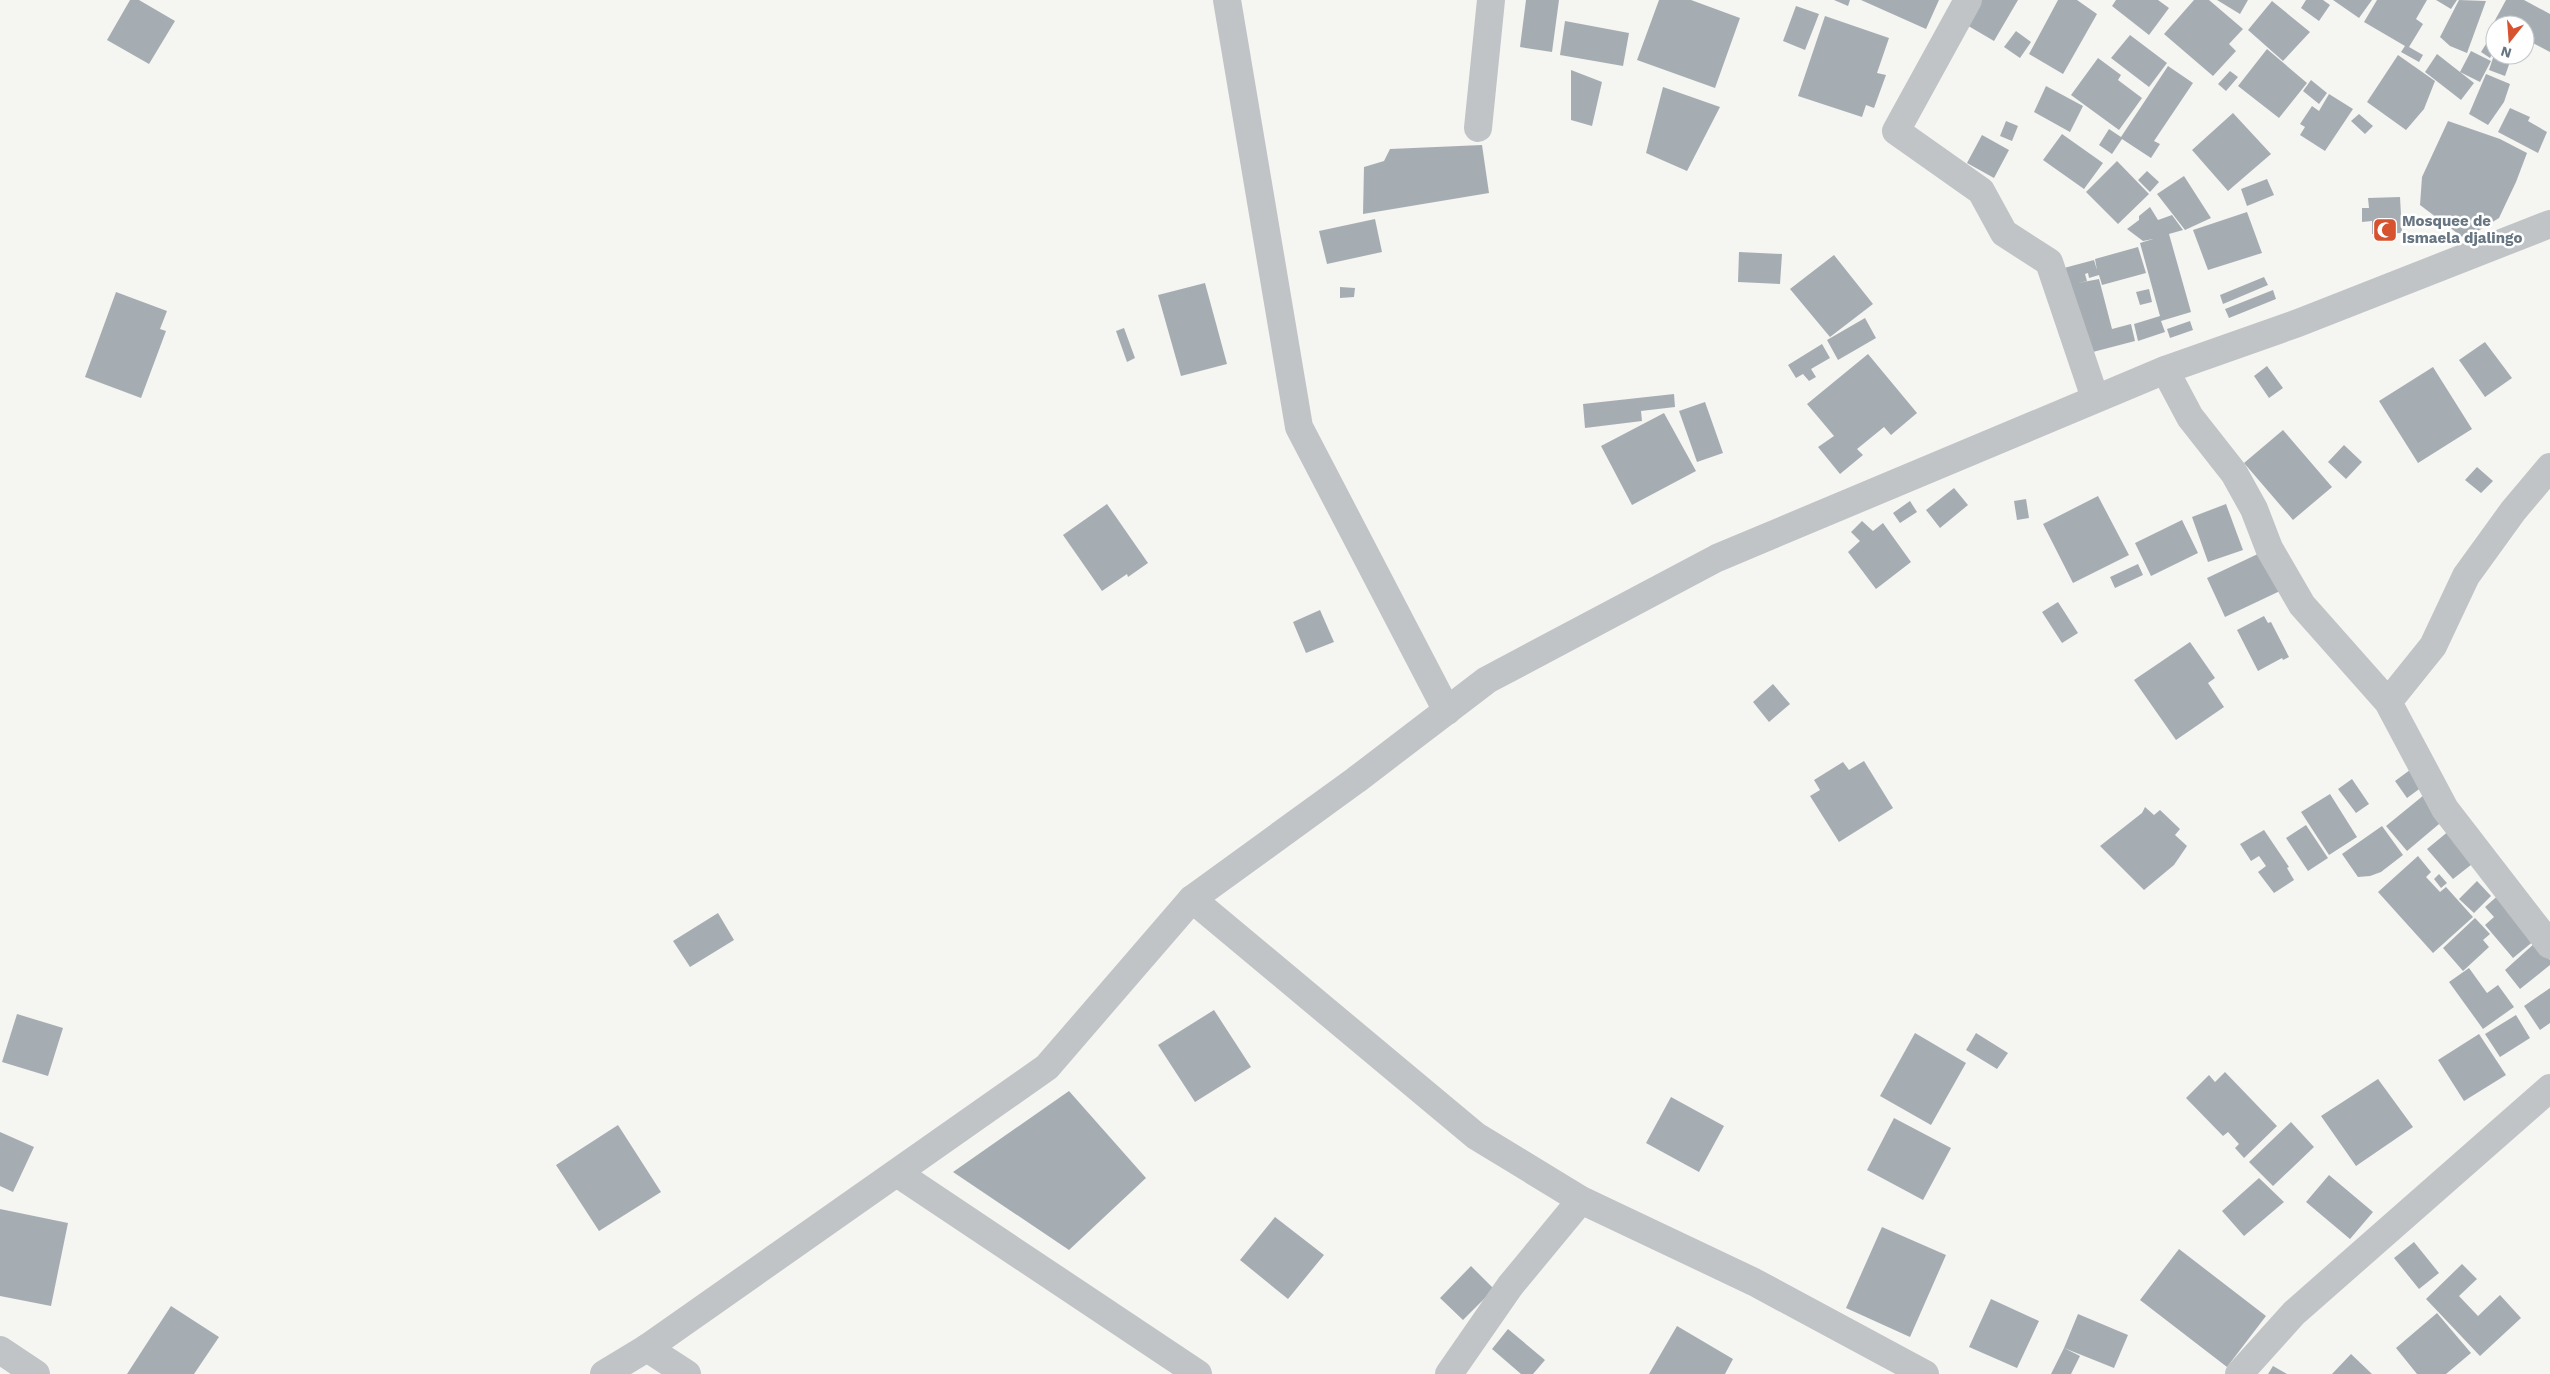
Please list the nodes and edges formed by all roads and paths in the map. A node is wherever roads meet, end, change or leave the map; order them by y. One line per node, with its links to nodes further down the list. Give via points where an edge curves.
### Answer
1 (1228, 0): 10 (street, via 1299,427)
2 (1491, 0): 4 (street)
3 (1968, 0): 7 (street, via 1896,131 1981,191 2004,233 2049,262)
4 (1478, 128)
5 (2550, 224): 6 (street, via 2298,323)
6 (2165, 370): 7 (street); 9 (street, via 2190,416 2234,473 2254,509 2269,548 2302,605)
7 (2095, 398): 10 (street, via 1717,558 1487,680)
8 (2550, 467): 9 (street, via 2466,576 2433,646)
9 (2388, 702): 12 (street, via 2445,809)
10 (1447, 711): 11 (street)
11 (1192, 898): 14 (street, via 1047,1067); 15 (street, via 1476,1136)
12 (2550, 945)
13 (2550, 1088): 24 (street, via 2294,1312)
14 (897, 1173): 16 (street); 21 (street)
15 (1581, 1200): 22 (street, via 1510,1286); 23 (street, via 1754,1282)
16 (647, 1348): 19 (street); 20 (street)
17 (0, 1350): 18 (street)
18 (36, 1374)
19 (604, 1374)
20 (687, 1374)
21 (1198, 1374)
22 (1449, 1374)
23 (1925, 1374)
24 (2239, 1374)

